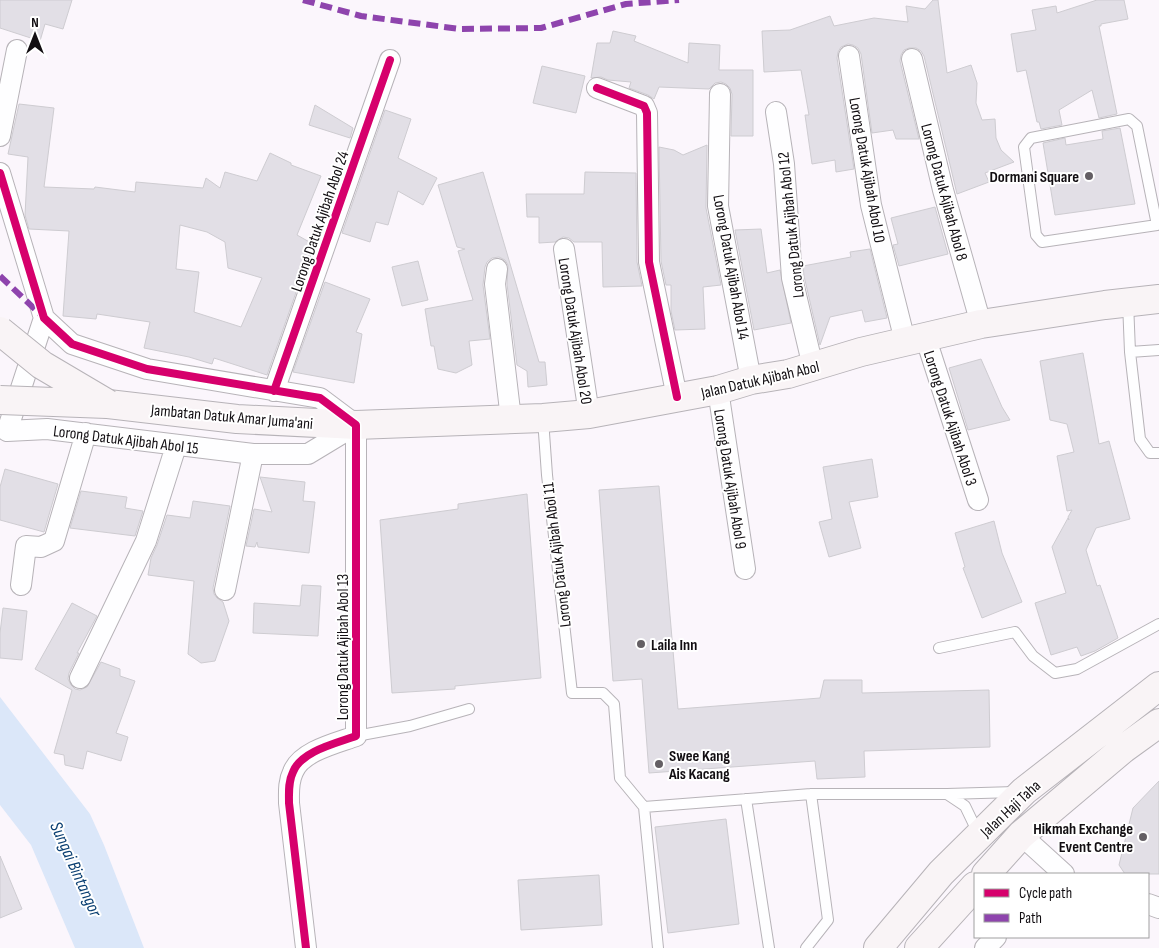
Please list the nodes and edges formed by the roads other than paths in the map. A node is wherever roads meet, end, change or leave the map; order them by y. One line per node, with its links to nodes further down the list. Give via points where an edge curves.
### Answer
1 (17, 50): 8 (street)
2 (849, 56): 19 (street, Lorong Datuk Ajibah Abol 10, via 871,205)
3 (912, 59): 17 (street, Lorong Datuk Ajibah Abol 8, via 943,190)
4 (390, 60): 24 (street, Lorong Datuk Ajibah Abol 24)
5 (597, 88): 26 (street, via 644,106 647,113 649,262)
6 (720, 94): 23 (street, Lorong Datuk Ajibah Abol 14, via 718,206)
7 (776, 112): 22 (street, Lorong Datuk Ajibah Abol 12, via 784,164 792,278)
8 (0, 136)
9 (0, 173): 16 (street)
10 (1156, 225): 10 (lane, via 1042,242 1036,235 1024,147 1031,138 1129,119 1137,126); 11 (lane)
11 (1159, 236)
12 (564, 249): 29 (street, Lorong Datuk Ajibah Abol 20)
13 (497, 269): 31 (street, via 495,284)
14 (1159, 299): 15 (main road, Jalan Datuk Ajibah Abol)
15 (1128, 302): 17 (main road, Jalan Datuk Ajibah Abol); 21 (lane)
16 (44, 318): 24 (street, via 72,344 147,369); 33 (street, Lorong Datuk Ajibah Abol 15, via 7,431 47,429)
17 (981, 324): 19 (main road, Jalan Datuk Ajibah Abol)
18 (0, 331): 28 (main road, Jambatan Datuk Amar Juma'ani, bridge, via 42,364)
19 (915, 339): 22 (main road, Jalan Datuk Ajibah Abol); 37 (street, Lorong Datuk Ajibah Abol 3)
20 (1159, 350): 21 (lane)
21 (1130, 352): 35 (lane, via 1140,439 1150,453)
22 (814, 367): 23 (main road, Jalan Datuk Ajibah Abol)
23 (752, 380): 25 (main road, Jalan Datuk Ajibah Abol)
24 (274, 390): 32 (street, via 320,398)
25 (718, 390): 26 (main road, Jalan Datuk Ajibah Abol); 38 (street, Lorong Datuk Ajibah Abol 9)
26 (677, 397): 29 (main road, Jalan Datuk Ajibah Abol)
27 (0, 400): 28 (main road, Jambatan Datuk Amar Juma'ani, bridge)
28 (108, 404): 32 (main road, Jambatan Datuk Amar Juma'ani, via 236,419)
29 (589, 414): 30 (main road, Jalan Datuk Ajibah Abol)
30 (542, 418): 31 (main road, Jalan Datuk Ajibah Abol); 52 (lane, Lorong Datuk Ajibah Abol 11, via 572,693 603,694 614,704 620,778)
31 (511, 419): 32 (main road, Jalan Datuk Ajibah Abol)
32 (356, 425): 36 (street, Lorong Datuk Ajibah Abol 15, via 308,454); 47 (street, Lorong Datuk Ajibah Abol 13)
33 (86, 433): 34 (street, Lorong Datuk Ajibah Abol 15); 39 (street, via 54,541 41,547 26,546)
34 (176, 446): 36 (street, Lorong Datuk Ajibah Abol 15); 43 (street, via 146,541)
35 (1159, 453)
36 (253, 454): 40 (street)
37 (978, 500)
38 (745, 569)
39 (21, 585)
40 (225, 590)
41 (1159, 624): 42 (lane, via 1077,669 1055,672 1033,656 1015,632)
42 (939, 648)
43 (80, 678)
44 (1159, 686): 48 (main road, Jalan Haji Taha)
45 (469, 708): 47 (lane, via 410,726)
46 (1159, 723): 53 (main road, Jalan Haji Taha)
47 (356, 736): 59 (street, Lorong Datuk Ajibah Abol 13, via 308,755 293,770 289,804)
48 (1024, 792): 50 (lane); 54 (main road, Jalan Haji Taha)
49 (811, 794): 50 (lane); 51 (lane); 62 (lane, via 828,920)
50 (947, 794): 54 (lane, via 965,806)
51 (746, 799): 52 (lane); 61 (lane)
52 (644, 807): 60 (lane)
53 (1021, 835): 55 (main road, Jalan Haji Taha); 56 (street)
54 (980, 836): 63 (main road, Jalan Haji Taha, via 941,873)
55 (987, 873)
56 (1059, 873)
57 (974, 887): 64 (main road)
58 (995, 938): 65 (street)
59 (306, 948)
60 (658, 948)
61 (769, 948)
62 (806, 948)
63 (878, 948)
64 (920, 948)
65 (985, 948)

